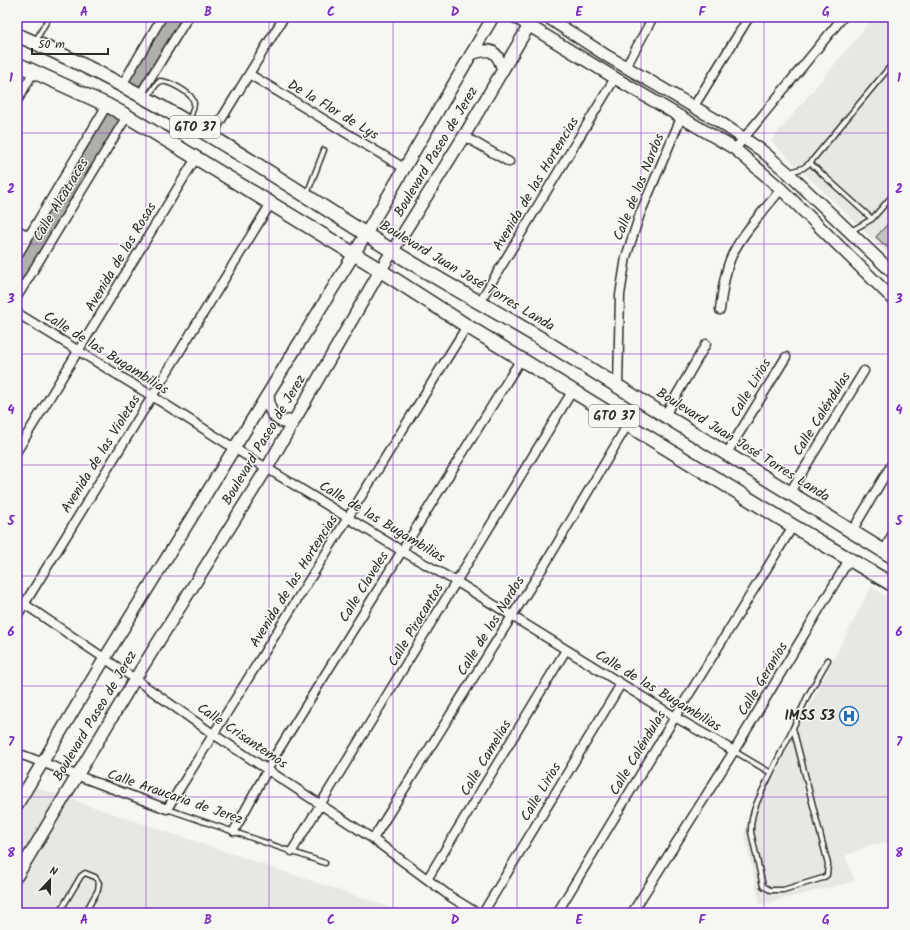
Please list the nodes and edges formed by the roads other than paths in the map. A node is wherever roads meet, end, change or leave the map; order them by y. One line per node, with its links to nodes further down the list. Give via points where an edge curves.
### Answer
1 (49, 17): 13 (lane)
2 (162, 17): 22 (street)
3 (188, 17): 23 (street)
4 (284, 17): 20 (street)
5 (493, 17): 14 (main road, Boulevard Paseo de Jerez)
6 (515, 17): 11 (main road)
7 (547, 17): 17 (main road)
8 (749, 17): 26 (street)
9 (843, 17): 32 (street)
10 (649, 18): 17 (street)
11 (531, 21): 18 (main road, Boulevard Paseo de Jerez); 21 (main road)
12 (17, 35): 13 (main road, Boulevard Juan José Torres Landa / GTO 37)
13 (34, 42): 22 (main road, Boulevard Juan José Torres Landa / GTO 37)
14 (471, 54): 18 (main road, via 485,50 494,52); 38 (main road, Boulevard Paseo de Jerez)
15 (893, 63): 37 (lane)
16 (17, 64): 19 (main road, GTO 37)
17 (626, 67): 26 (main road)
18 (503, 70): 31 (main road, Boulevard Paseo de Jerez)
19 (34, 72): 24 (street); 25 (main road, GTO 37)
20 (249, 74): 30 (street); 38 (street, De la Flor de Lys)
21 (615, 78): 28 (main road); 57 (street, Avenida de las Hortencias)
22 (122, 86): 23 (main road, Boulevard Juan José Torres Landa / GTO 37)
23 (144, 97): 29 (main road, Boulevard Juan José Torres Landa / GTO 37); 29 (lane, via 160,82 169,83 185,92 193,98 194,103)
24 (17, 101)
25 (107, 105): 27 (main road, GTO 37); 49 (street)
26 (694, 106): 32 (main road)
27 (127, 116): 35 (main road, GTO 37); 55 (street, Calle Alcatraces)
28 (681, 118): 33 (main road); 66 (street, Calle de los Nardos, via 640,214 626,257 620,295)
29 (188, 123): 30 (main road, Boulevard Juan José Torres Landa / GTO 37)
30 (211, 136): 42 (main road, Boulevard Juan José Torres Landa / GTO 37)
31 (464, 136): 36 (street); 50 (main road, Boulevard Paseo de Jerez)
32 (745, 138): 33 (street); 39 (main road)
33 (735, 149): 40 (main road)
34 (324, 150): 42 (lane)
35 (196, 158): 43 (main road, GTO 37); 62 (street, Avenida de las Rosas)
36 (509, 162)
37 (810, 163): 39 (lane); 44 (lane)
38 (404, 168): 48 (main road, Boulevard Paseo de Jerez)
39 (788, 173): 47 (main road)
40 (781, 189): 46 (main road); 58 (street, via 736,248 724,282)
41 (893, 195): 44 (lane)
42 (306, 196): 48 (main road, Boulevard Juan José Torres Landa / GTO 37)
43 (271, 203): 51 (main road, GTO 37); 69 (street, Avenida de las Violetas)
44 (872, 219): 47 (lane)
45 (17, 230): 49 (street)
46 (824, 231): 47 (main road, via 839,237); 56 (main road)
47 (850, 231): 54 (main road)
48 (366, 234): 50 (main road, Boulevard Juan José Torres Landa / GTO 37); 51 (main road, Boulevard Paseo de Jerez)
49 (29, 236): 52 (street)
50 (393, 251): 53 (main road, Boulevard Paseo de Jerez); 57 (main road, Boulevard Juan José Torres Landa / GTO 37)
51 (354, 254): 53 (main road, GTO 37); 68 (main road, Boulevard Paseo de Jerez)
52 (17, 256)
53 (380, 271): 60 (main road, GTO 37); 71 (main road, Boulevard Paseo de Jerez)
54 (893, 273)
55 (17, 297)
56 (893, 299)
57 (479, 303): 66 (main road, Boulevard Juan José Torres Landa / GTO 37)
58 (720, 310)
59 (17, 313): 62 (street, Calle de las Bugambilias)
60 (467, 326): 64 (main road, GTO 37); 79 (street, Avenida de las Hortencias)
61 (706, 344): 70 (street)
62 (79, 351): 69 (street, Calle de las Bugambilias); 74 (street, Avenida de las Rosas)
63 (786, 357): 75 (street, Calle Lirios)
64 (521, 359): 67 (main road, GTO 37); 83 (street, Calle Claveles)
65 (864, 371): 78 (street, Calle Caléndulas)
66 (618, 386): 70 (main road, Boulevard Juan José Torres Landa / GTO 37)
67 (573, 390): 72 (main road, GTO 37); 86 (street, Calle Piracantos)
68 (268, 394): 71 (main road, via 271,413 283,422); 73 (main road, Boulevard Paseo de Jerez)
69 (152, 396): 73 (street, Calle de las Bugambilias); 89 (street, Avenida de las Violetas)
70 (665, 415): 75 (main road, Boulevard Juan José Torres Landa / GTO 37)
71 (294, 420): 77 (main road, Boulevard Paseo de Jerez)
72 (628, 424): 80 (main road, GTO 37); 91 (street, Calle de los Nardos)
73 (234, 448): 77 (street, Calle de las Bugambilias); 93 (main road, Boulevard Paseo de Jerez)
74 (17, 451)
75 (727, 453): 78 (main road, Boulevard Juan José Torres Landa / GTO 37)
76 (893, 462): 81 (street)
77 (267, 468): 79 (street, Calle de las Bugambilias); 95 (main road, Boulevard Paseo de Jerez)
78 (790, 492): 81 (main road, Boulevard Juan José Torres Landa / GTO 37)
79 (349, 518): 83 (street, Calle de las Bugambilias); 99 (street, Avenida de las Hortencias)
80 (793, 526): 85 (main road, GTO 37); 97 (street, Calle Caléndulas)
81 (852, 531): 84 (main road, Boulevard Juan José Torres Landa / GTO 37)
82 (893, 533): 84 (street)
83 (402, 551): 86 (street, Calle de las Bugambilias); 103 (street, Calle Claveles)
84 (888, 554)
85 (850, 558): 87 (main road, GTO 37); 100 (street, Calle Geranios)
86 (457, 582): 91 (street, Calle de las Bugambilias); 107 (street, Calle Piracantos)
87 (893, 585)
88 (17, 599): 89 (street, Calle Crisantemos)
89 (24, 604): 90 (street, Avenida de las Violetas); 93 (street, Calle Crisantemos)
90 (17, 616)
91 (512, 616): 92 (street, Calle de las Bugambilias); 110 (street, Calle de los Nardos)
92 (566, 650): 96 (street, Calle de las Bugambilias); 114 (street, Calle Camelias)
93 (105, 658): 95 (street, Calle Crisantemos); 102 (main road, Boulevard Paseo de Jerez)
94 (828, 660): 98 (lane)
95 (135, 678): 99 (street, Calle Crisantemos); 105 (main road, Boulevard Paseo de Jerez)
96 (621, 684): 97 (street, Calle de las Bugambilias); 118 (street, Calle Lirios)
97 (675, 717): 100 (street, Calle de las Bugambilias); 119 (street, Calle Caléndulas)
98 (793, 728): 104 (lane); 104 (lane, via 828,870 827,875 818,880 774,891 766,889 762,884 750,832 752,816)
99 (213, 734): 103 (street, Calle Crisantemos); 108 (street, Avenida de las Hortencias)
100 (734, 751): 104 (lane); 120 (street, Calle Geranios)
101 (17, 752): 102 (street, Calle Araucaria de Jerez)
102 (43, 762): 105 (street, Calle Araucaria de Jerez); 106 (main road, Boulevard Paseo de Jerez)
103 (267, 769): 107 (street, Calle Crisantemos); 109 (street, Calle Claveles)
104 (771, 773)
105 (77, 776): 108 (street, Calle Araucaria de Jerez); 113 (main road, Boulevard Paseo de Jerez)
106 (18, 801)
107 (321, 804): 110 (street, Calle Crisantemos); 111 (street, Calle Piracantos)
108 (167, 809): 109 (lane, Calle Araucaria de Jerez)
109 (234, 831): 111 (lane, Calle Araucaria de Jerez)
110 (373, 839): 114 (street, Calle Crisantemos)
111 (292, 851): 112 (lane, Calle Araucaria de Jerez)
112 (325, 863)
113 (17, 876)
114 (428, 878): 117 (street, Calle Crisantemos, via 451,897)
115 (59, 913): 116 (lane, via 85,873 99,883 98,890)
116 (85, 913)
117 (477, 913)
118 (483, 913)
119 (557, 913)
120 (632, 913)

